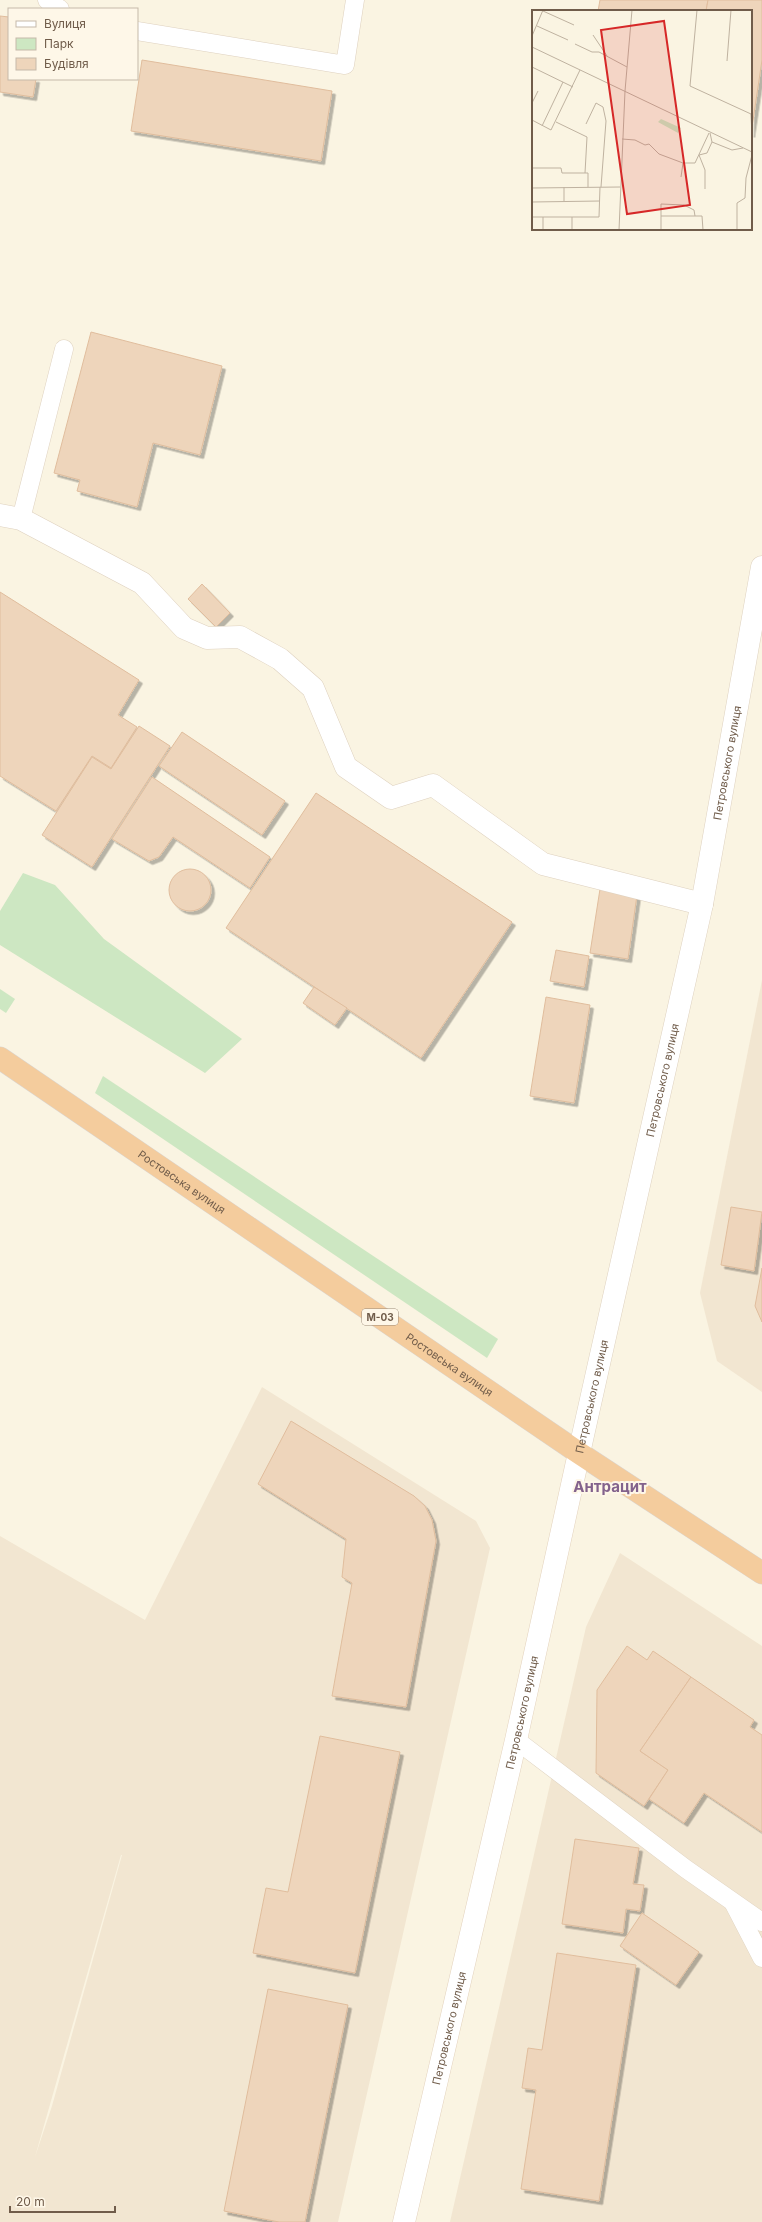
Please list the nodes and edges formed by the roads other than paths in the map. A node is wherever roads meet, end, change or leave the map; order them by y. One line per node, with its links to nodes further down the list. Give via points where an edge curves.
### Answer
1 (47, 0): 3 (lane)
2 (355, 0): 4 (lane, via 345,65)
3 (59, 8)
4 (138, 31)
5 (64, 349): 6 (lane)
6 (10, 517): 8 (street, via 142,583 184,628 207,638 240,637 280,659 314,688 346,767 391,798 433,785 543,864)
7 (762, 566): 8 (street, Петровського вулиця)
8 (702, 904): 10 (street, Петровського вулиця)
9 (0, 1058): 10 (highway, Ростовська вулиця / М-03)
10 (579, 1453): 11 (highway, Ростовська вулиця / М-03); 12 (street, Петровського вулиця)
11 (762, 1574)
12 (516, 1740): 13 (lane, via 686,1870); 16 (street, Петровського вулиця)
13 (732, 1901): 14 (lane); 15 (lane)
14 (762, 1922)
15 (762, 1958)
16 (404, 2222)

